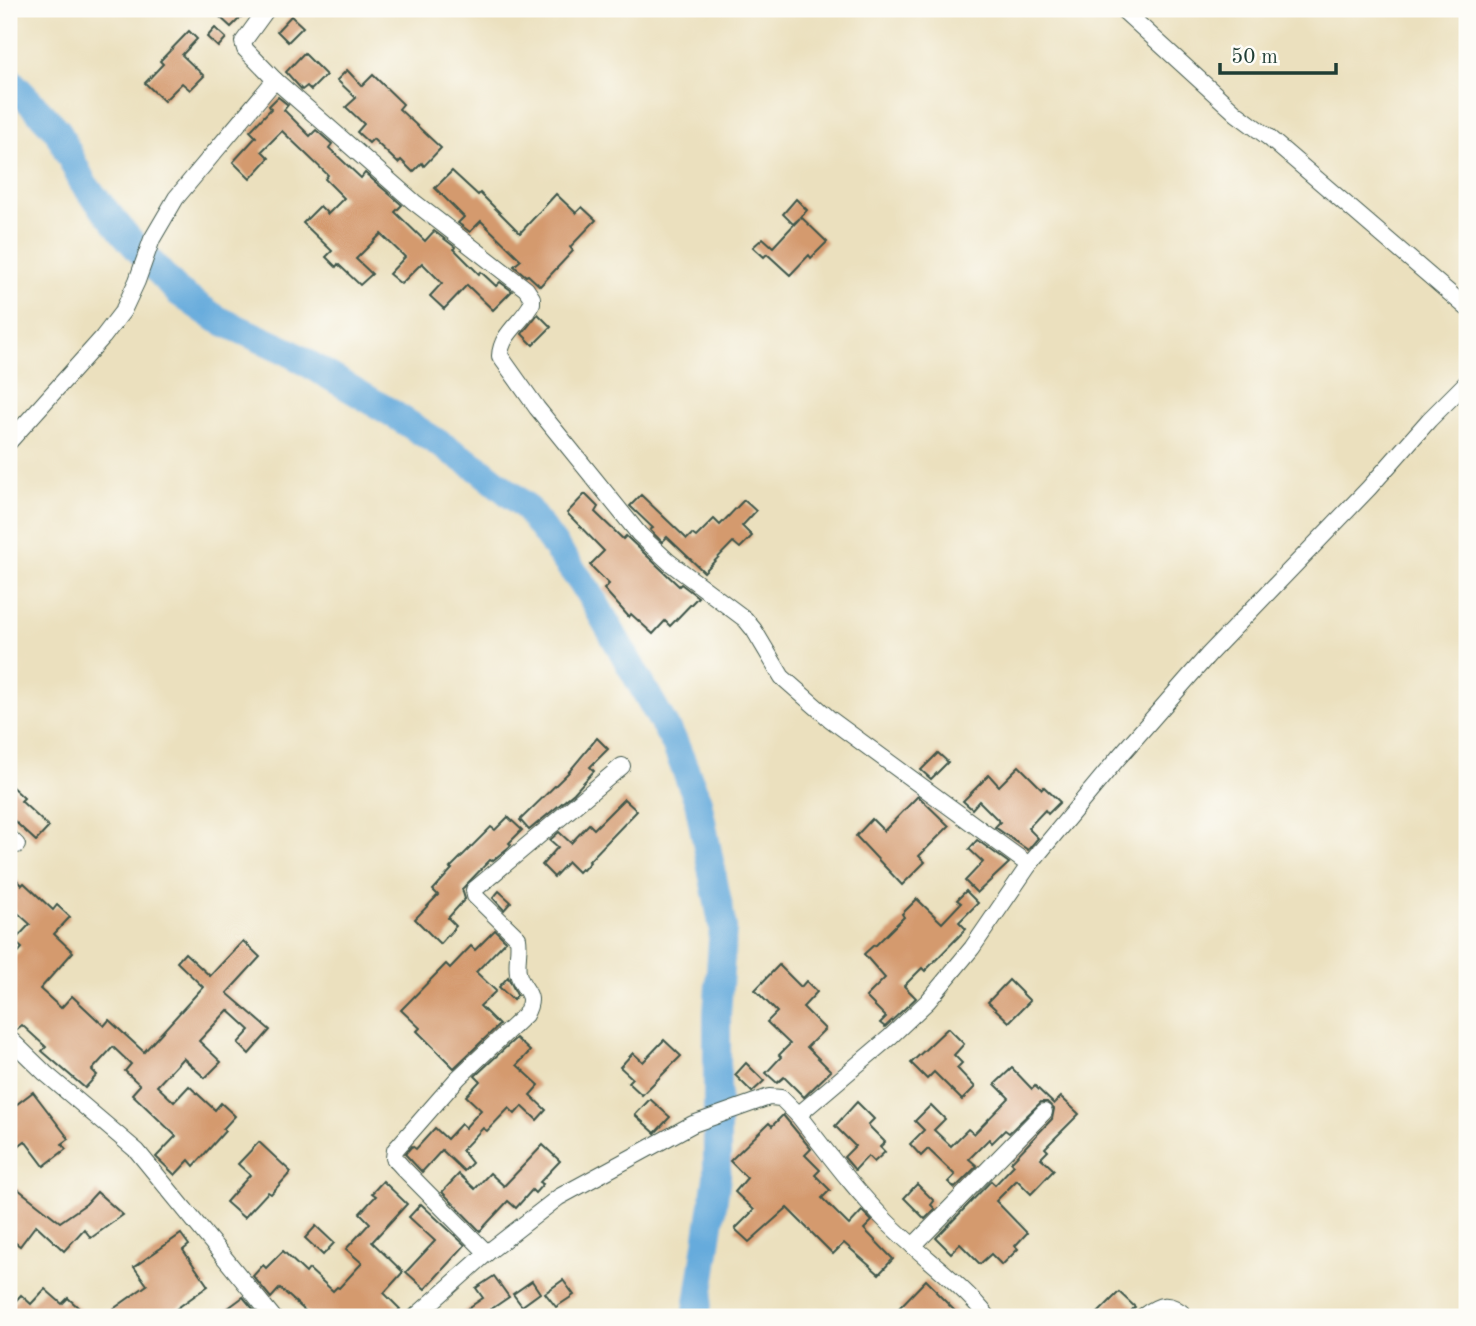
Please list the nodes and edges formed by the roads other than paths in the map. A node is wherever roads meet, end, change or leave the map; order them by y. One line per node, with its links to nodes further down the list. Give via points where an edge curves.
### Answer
1 (267, 9): 3 (street, via 243,42)
2 (1122, 9): 4 (street, via 1237,114)
3 (275, 80): 6 (street, via 176,198 152,239 123,312); 8 (street, via 414,202 526,289 532,303 512,328 500,356 639,534 744,619 782,677 830,719)
4 (1467, 307)
5 (1467, 382): 8 (street, via 1209,654)
6 (9, 442)
7 (622, 766): 13 (street, via 474,890 475,897 518,938 518,974 531,1005 395,1150 394,1158)
8 (1029, 864): 11 (street, via 972,948 928,1000)
9 (9, 1038): 14 (street, via 137,1151)
10 (1044, 1112): 12 (street)
11 (798, 1115): 12 (street, via 862,1198); 13 (street, via 775,1096 694,1124 559,1197)
12 (913, 1246): 16 (street)
13 (487, 1252): 15 (street)
14 (274, 1317)
15 (415, 1317)
16 (988, 1317)
17 (1142, 1317): 18 (street, via 1162,1305 1171,1305)
18 (1186, 1317)

